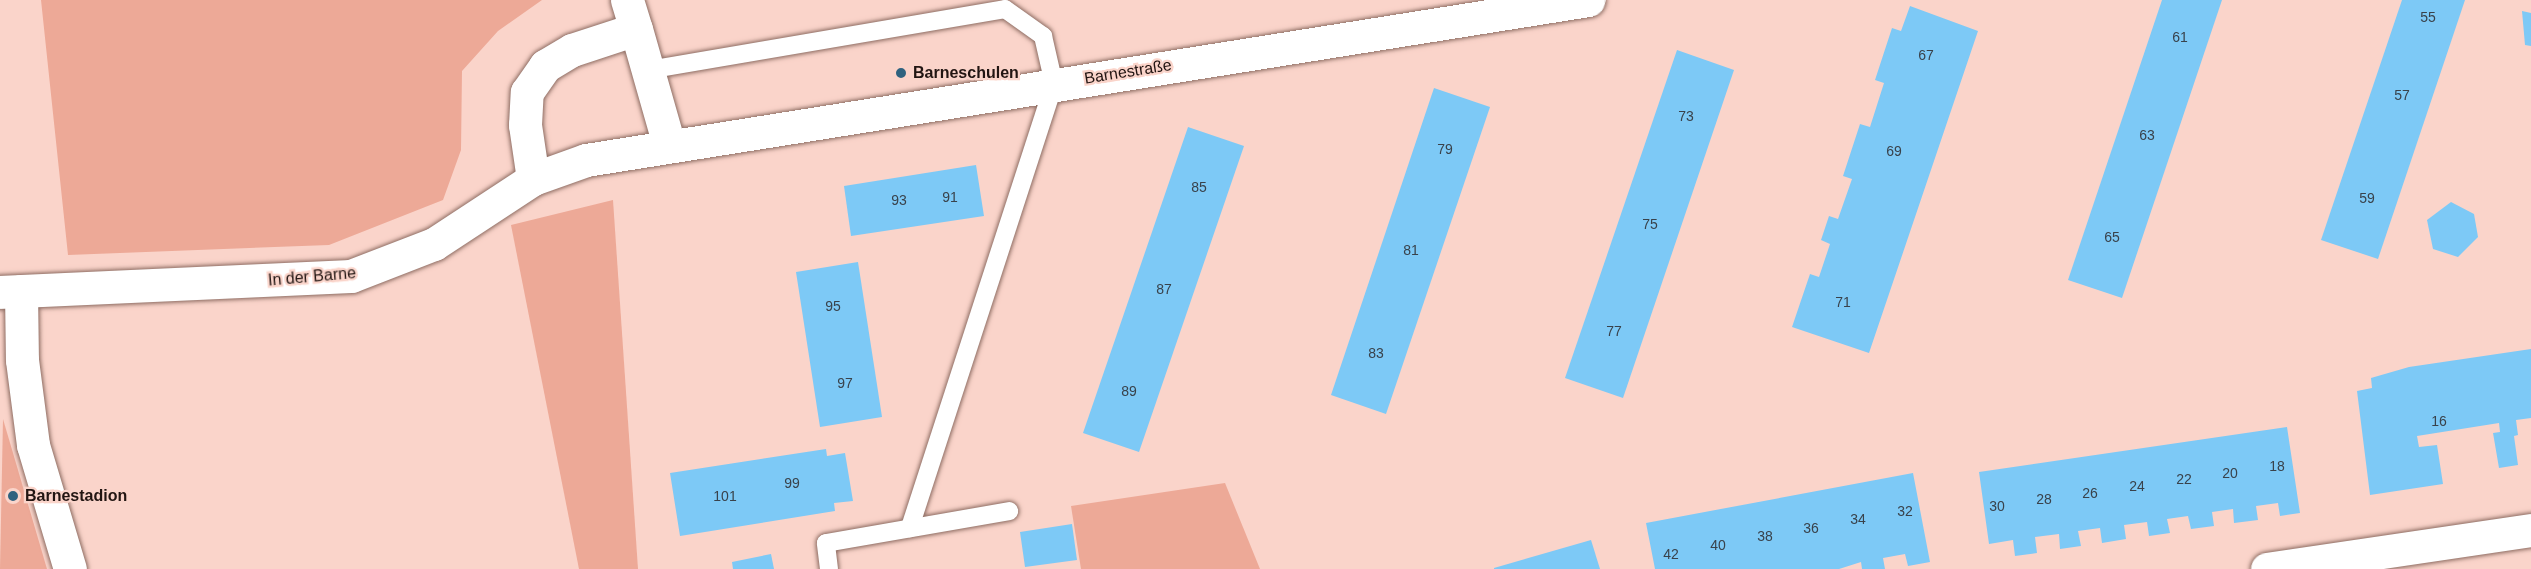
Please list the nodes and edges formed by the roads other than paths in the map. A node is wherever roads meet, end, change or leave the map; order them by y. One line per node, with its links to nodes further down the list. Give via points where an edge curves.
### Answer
1 (1588, 0): 4 (street, Barnestraße)
2 (632, 14): 3 (street); 7 (street, via 545,66 533,83 525,125)
3 (648, 70): 4 (lane, via 1005,9 1043,36); 5 (street)
4 (1054, 84): 5 (street, Barnestraße); 10 (lane)
5 (669, 145): 6 (street, Barnestraße)
6 (631, 151): 7 (street, In der Barne)
7 (533, 179): 8 (street, In der Barne, via 434,244 351,276)
8 (11, 291): 12 (street, via 33,445)
9 (1010, 511): 10 (lane)
10 (910, 528): 13 (lane, via 826,543)
11 (2531, 530): 14 (street)
12 (70, 569)
13 (829, 569)
14 (2267, 569)

